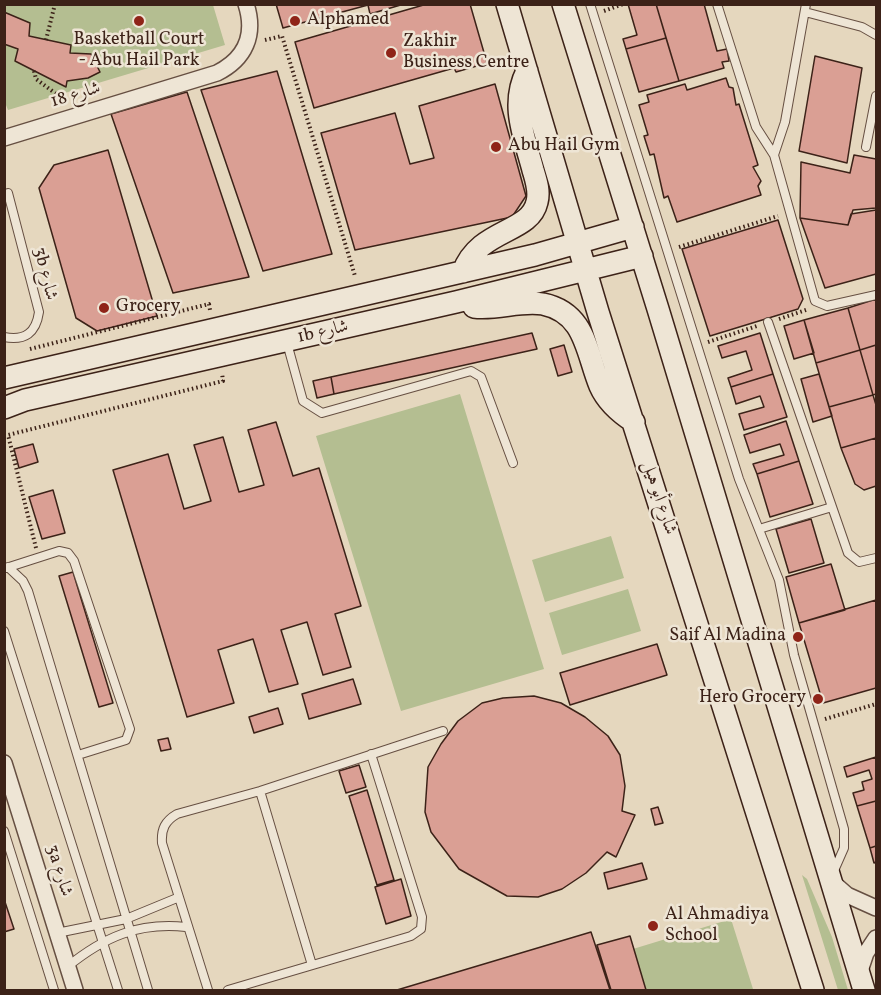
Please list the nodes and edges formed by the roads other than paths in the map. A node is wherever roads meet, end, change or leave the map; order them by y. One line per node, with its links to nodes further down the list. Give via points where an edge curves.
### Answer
1 (246, 4): 10 (street, شارع 18, via 250,29 247,43 230,67)
2 (507, 4): 8 (main road, شارع أبو هيل)
3 (563, 4): 14 (main road)
4 (590, 4): 29 (lane, via 739,479)
5 (717, 4): 12 (lane, via 756,127)
6 (806, 8): 7 (lane); 12 (lane, via 785,123)
7 (876, 35)
8 (527, 71): 15 (main road, شارع أبو هيل); 18 (main road, via 519,91 518,114 538,191 536,205 525,221 475,249)
9 (876, 96): 11 (lane)
10 (4, 138)
11 (866, 147)
12 (774, 155): 19 (lane, via 815,301 827,306)
13 (8, 193): 22 (lane, 3b شارع, via 39,312 37,325 29,335 17,339)
14 (633, 227): 15 (main road, 1b شارع); 16 (main road)
15 (578, 242): 17 (main road, شارع أبو هيل); 18 (main road, 1b شارع)
16 (642, 256): 17 (main road, 1b شارع); 39 (main road)
17 (586, 270): 20 (main road, 1b شارع); 26 (main road, شارع أبو هيل)
18 (462, 272): 24 (main road, 1b شارع)
19 (876, 295)
20 (456, 302): 23 (main road, 1b شارع); 26 (main road, via 482,308 541,304 569,316 582,331 605,395 621,414)
21 (768, 322): 28 (lane)
22 (4, 337)
23 (286, 341): 25 (main road, 1b شارع); 27 (lane, via 303,401 322,413 471,371 482,377)
24 (4, 378)
25 (4, 408)
26 (634, 422): 58 (main road, شارع أبو هيل)
27 (513, 463)
28 (832, 507): 29 (lane); 30 (lane, via 851,558 860,562)
29 (759, 529): 39 (lane, via 779,580 791,643 845,839 842,857)
30 (876, 558)
31 (6, 567): 35 (lane, via 23,581 28,591); 35 (lane, via 59,551 72,556 130,729 126,740)
32 (4, 631): 43 (lane)
33 (443, 731): 34 (lane)
34 (371, 754): 37 (lane); 49 (lane, via 423,923 411,936)
35 (78, 756): 42 (lane)
36 (4, 763): 46 (street, 3a شارع)
37 (260, 791): 40 (lane, via 177,814 165,825 162,843); 49 (lane)
38 (4, 831): 52 (lane)
39 (830, 880): 41 (street, via 847,895); 51 (main road)
40 (177, 898): 42 (lane); 44 (lane)
41 (876, 908)
42 (126, 919): 43 (lane); 45 (lane)
43 (98, 926): 46 (lane); 48 (lane)
44 (186, 927): 45 (lane); 56 (lane)
45 (130, 930): 48 (lane); 55 (lane)
46 (57, 933): 50 (street, 3a شارع)
47 (876, 938): 51 (street, via 866,953)
48 (102, 941): 50 (lane); 54 (lane)
49 (312, 966): 57 (lane)
50 (67, 967): 53 (street, 3a شارع)
51 (866, 982)
52 (54, 990)
53 (75, 990)
54 (118, 990)
55 (148, 990)
56 (208, 990)
57 (228, 990)
58 (813, 990)

